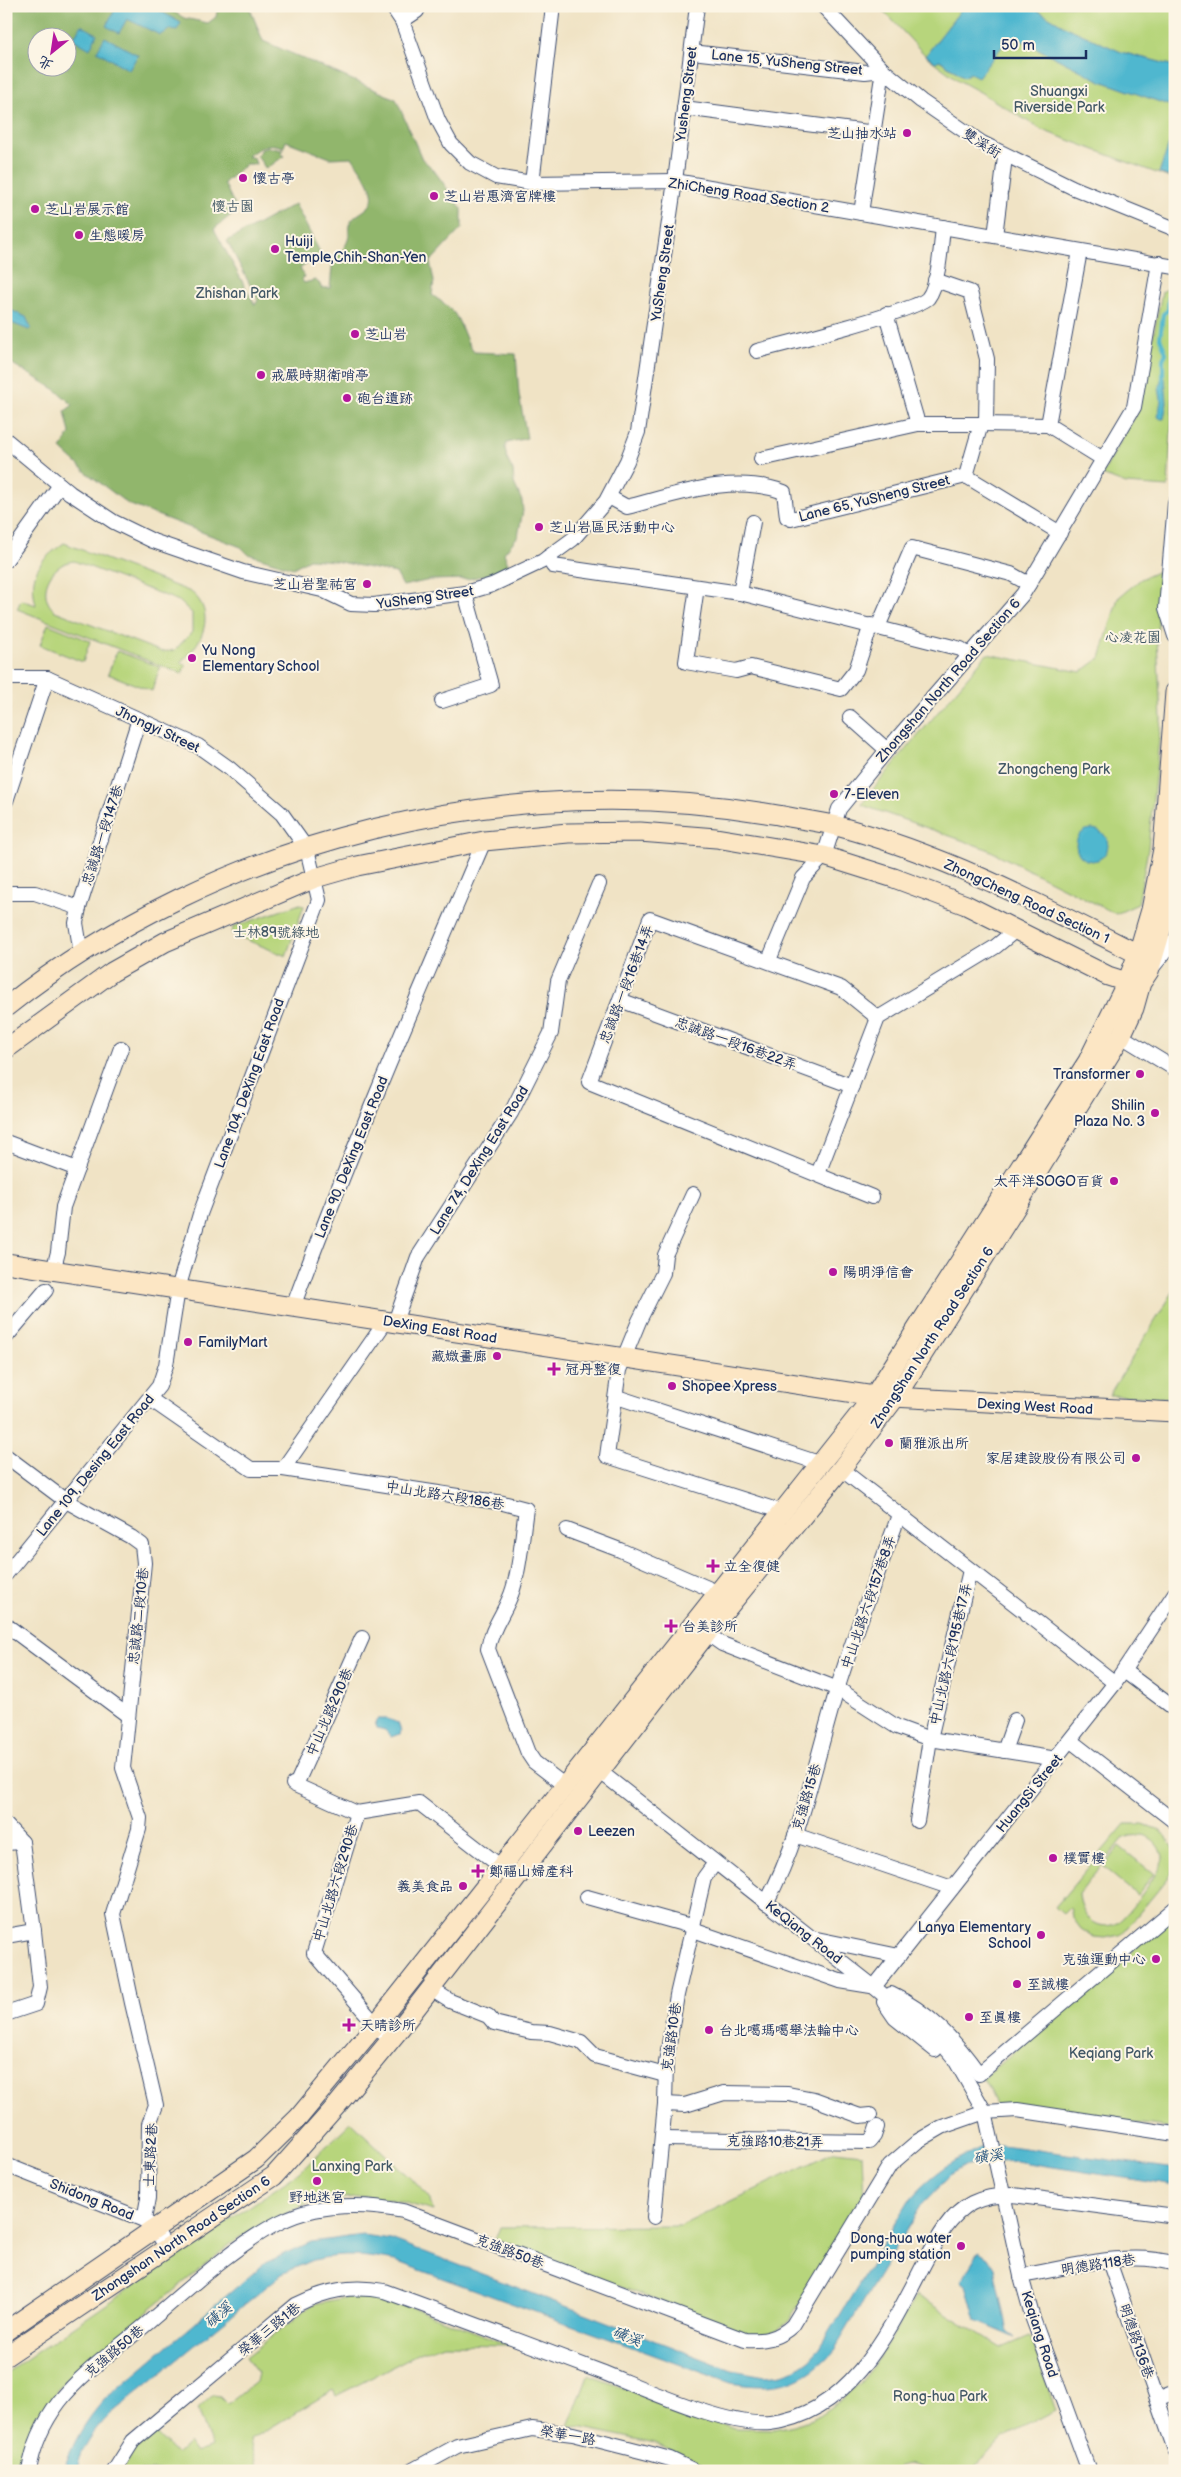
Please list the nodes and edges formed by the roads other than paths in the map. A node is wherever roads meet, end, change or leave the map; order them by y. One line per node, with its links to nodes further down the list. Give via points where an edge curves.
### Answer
1 (392, 6): 6 (street, ZhiCheng Road Section 2)
2 (419, 6): 6 (street)
3 (553, 6): 13 (street)
4 (698, 6): 7 (street, Yusheng Street)
5 (823, 6): 8 (street, 雙溪街)
6 (402, 21): 13 (street, ZhiCheng Road Section 2, via 438,120 451,144 470,164 496,177)
7 (692, 52): 8 (street, Lane 15, YuSheng Street, via 866,72); 9 (street, Yusheng Street)
8 (883, 70): 10 (street); 11 (street, 雙溪街, via 954,125)
9 (684, 108): 10 (street); 12 (street, Yusheng Street)
10 (875, 133): 14 (street)
11 (1005, 157): 16 (street, 雙溪街); 17 (street)
12 (675, 181): 13 (street, ZhiCheng Road Section 2); 14 (street, ZhiCheng Road Section 2); 32 (street, YuSheng Street, via 641,417 627,462)
13 (532, 183)
14 (861, 213): 15 (street, ZhiCheng Road Section 2)
15 (943, 227): 17 (street, ZhiCheng Road Section 2); 21 (street)
16 (1175, 228)
17 (995, 236): 18 (street, ZhiCheng Road Section 2)
18 (1080, 251): 19 (street, ZhiCheng Road Section 2); 26 (street)
19 (1159, 264): 20 (street, ZhiCheng Road Section 2); 29 (street, Zhongshan North Road Section 6, via 1134,407)
20 (1175, 267)
21 (935, 280): 22 (street, via 928,298); 25 (street, Lane 65, YuSheng Street, via 970,292 988,359)
22 (886, 314): 23 (street); 24 (street)
23 (757, 352)
24 (918, 424): 25 (street); 28 (street)
25 (984, 424): 26 (street); 30 (street, Lane 65, YuSheng Street)
26 (1048, 425): 29 (street)
27 (6, 440): 31 (street)
28 (761, 459)
29 (1103, 459): 35 (street, Zhongshan North Road Section 6)
30 (966, 476): 32 (street, Lane 65, YuSheng Street, via 792,519 786,517 784,492 760,486 720,484 627,507); 35 (street)
31 (60, 485): 37 (street); 40 (street, YuSheng Street, via 114,522 152,541 243,572 322,590 351,604 374,605)
32 (609, 496): 36 (street, YuSheng Street, via 572,538)
33 (1175, 503): 43 (street, via 1166,608)
34 (752, 522): 41 (street)
35 (1060, 533): 38 (street, Zhongshan North Road Section 6)
36 (548, 557): 39 (street, via 553,566); 40 (street, YuSheng Street, via 513,576)
37 (6, 560)
38 (1029, 584): 42 (street, via 1011,574 912,548); 44 (street, Zhongshan North Road Section 6)
39 (697, 587): 41 (street); 42 (street, via 686,662 736,671 751,667 841,689 856,670)
40 (465, 593): 48 (street, via 491,685)
41 (740, 593): 42 (street)
42 (874, 626): 44 (street, via 961,649)
43 (1175, 636)
44 (969, 656): 51 (street, Zhongshan North Road Section 6)
45 (6, 678): 46 (street, Jhongyi Street)
46 (47, 678): 50 (street, Jhongyi Street); 52 (street)
47 (1175, 692): 65 (main road, via 1163,849 1152,910)
48 (442, 702)
49 (850, 717): 51 (street)
50 (138, 719): 55 (street, Jhongyi Street, via 198,746 229,768 282,814); 61 (street, 忠誠路一段147巷)
51 (887, 750): 53 (street, Zhongshan North Road Section 6, via 840,809)
52 (6, 800)
53 (835, 826): 55 (main road, ZhongCheng Road Section 1, via 732,807 593,799 522,803 442,814); 56 (street, Zhongshan North Road Section 6); 65 (main road, ZhongCheng Road Section 1, via 975,874)
54 (484, 841): 56 (main road, via 568,832 640,832 716,838); 58 (main road, via 357,866); 86 (street, Lane 90, DeXing East Road, via 325,1219)
55 (306, 849): 58 (street, Jhongyi Street); 64 (main road, ZhongCheng Road Section 1, via 226,876 144,916)
56 (824, 856): 62 (main road, via 894,878); 66 (street, via 803,878)
57 (1175, 861): 67 (main road, via 1168,906)
58 (315, 878): 74 (main road, via 165,942 105,977); 84 (street, Lane 104, DeXing East Road, via 319,900 200,1214)
59 (599, 884): 87 (street, Lane 74, DeXing East Road, via 558,980 551,1033 511,1113 418,1257)
60 (6, 893): 61 (street, via 35,893)
61 (79, 908): 64 (street, 忠誠路一段147巷, via 76,923)
62 (1017, 929): 68 (main road, via 1108,976); 71 (street)
63 (1175, 940): 67 (street)
64 (81, 953): 70 (main road, ZhongCheng Road Section 1)
65 (1138, 954): 67 (main road); 68 (main road)
66 (769, 960): 69 (street, 忠誠路一段16巷14弄, via 650,919); 71 (street, 忠誠路一段16巷14弄, via 841,988)
67 (1149, 971): 68 (main road); 72 (main road, ZhongShan North Road Section 6, via 1141,983)
68 (1127, 982): 90 (main road, ZhongShan North Road Section 6, via 1088,1060)
69 (620, 1000): 76 (street, 忠誠路一段16巷22弄); 79 (street, 忠誠路一段16巷14弄, via 589,1082)
70 (6, 1007)
71 (878, 1018): 76 (street)
72 (1121, 1036): 75 (street); 92 (main road, ZhongShan North Road Section 6)
73 (121, 1048): 78 (street)
74 (6, 1049)
75 (1175, 1070)
76 (852, 1086): 79 (street)
77 (6, 1142): 78 (street)
78 (78, 1169): 83 (street, via 63,1207)
79 (818, 1174): 81 (street)
80 (693, 1194): 89 (street, via 665,1255 663,1272)
81 (872, 1197)
82 (6, 1263): 83 (main road, DeXing East Road)
83 (53, 1271): 84 (main road, DeXing East Road)
84 (178, 1289): 86 (main road, DeXing East Road); 93 (street, Lane 109, Desing East Road, via 166,1365)
85 (46, 1290): 88 (street)
86 (293, 1307): 87 (main road, DeXing East Road)
87 (391, 1322): 89 (main road, DeXing East Road); 97 (street, Lane 74, DeXing East Road)
88 (6, 1337)
89 (624, 1358): 90 (main road, DeXing East Road); 91 (street)
90 (874, 1396): 92 (main road); 96 (main road, ZhongShan North Road Section 6)
91 (616, 1397): 96 (street); 100 (street, via 607,1456)
92 (895, 1398): 94 (main road, Dexing West Road); 98 (main road, ZhongShan North Road Section 6)
93 (150, 1399): 97 (street, 中山北路六段186巷, via 251,1469); 99 (street, Lane 109, Desing East Road)
94 (1175, 1412)
95 (6, 1456): 99 (street)
96 (822, 1464): 100 (main road, ZhongShan North Road Section 6)
97 (283, 1468): 123 (street, 中山北路六段186巷, via 526,1509 517,1576 488,1649 528,1753 534,1762)
98 (841, 1469): 101 (street); 109 (main road, ZhongShan North Road Section 6)
99 (66, 1501): 104 (street, Lane 109, Desing East Road); 115 (street, 忠誠路二段10巷, via 142,1545 144,1563)
100 (783, 1512): 105 (main road, ZhongShan North Road Section 6)
101 (899, 1515): 103 (street); 113 (street, 中山北路六段157巷8弄)
102 (567, 1530): 105 (street)
103 (970, 1570): 112 (street); 117 (street, 中山北路六段195巷17弄)
104 (6, 1574)
105 (717, 1592): 109 (main road, ZhongShan North Road Section 6)
106 (1175, 1593): 107 (street, HuangSi Street)
107 (1170, 1611): 111 (street, HuangSi Street)
108 (6, 1625): 115 (street)
109 (700, 1628): 113 (street, via 722,1644); 121 (main road, ZhongShan North Road Section 6); 122 (main road, ZhongShan North Road Section 6)
110 (362, 1638): 124 (street, 中山北路290巷, via 294,1785)
111 (1124, 1671): 112 (street, HuangSi Street); 114 (street)
112 (1115, 1683): 118 (street, HuangSi Street)
113 (838, 1689): 117 (street, via 897,1727); 128 (street, 克強路15巷)
114 (1175, 1709)
115 (127, 1715): 157 (street, 士東路2巷, via 123,1768 140,1818 114,1914 156,2105 149,2124)
116 (1015, 1720): 119 (street)
117 (930, 1739): 119 (street); 125 (street, 中山北路六段195巷17弄)
118 (1071, 1741): 120 (street, HuangSi Street); 126 (street)
119 (1004, 1751): 120 (street)
120 (1057, 1759): 133 (street, HuangSi Street)
121 (585, 1760): 122 (street); 123 (main road, Zhongshan North Road Section 6)
122 (601, 1772): 131 (street, KeQiang Road); 143 (main road, Zhongshan North Road Section 6)
123 (564, 1785): 132 (main road, Zhongshan North Road Section 6)
124 (357, 1813): 132 (street, via 419,1803); 145 (street, via 314,1953)
125 (918, 1820)
126 (1175, 1822)
127 (6, 1825): 129 (street)
128 (795, 1834): 133 (street); 135 (street, 克強路15巷, via 777,1884)
129 (22, 1842): 130 (street); 138 (street)
130 (6, 1844)
131 (715, 1862): 135 (street, KeQiang Road); 137 (street, 克強路10巷, via 704,1878)
132 (500, 1866): 145 (main road, Zhongshan North Road Section 6)
133 (952, 1888): 141 (street, HuangSi Street)
134 (587, 1897): 137 (street)
135 (766, 1903): 140 (street, KeQiang Road)
136 (1175, 1908): 142 (street, via 979,2074 955,2040 908,2002)
137 (694, 1929): 142 (street, via 840,1981); 147 (street, 克強路10巷, via 677,1995)
138 (34, 1931): 139 (street); 144 (street, via 40,1987 36,2004)
139 (6, 1936)
140 (809, 1938): 141 (street); 142 (street, KeQiang Road)
141 (899, 1956): 142 (street, HuangSi Street)
142 (874, 1986): 148 (street, via 895,2018 939,2053); 150 (street, KeQiang Road, via 944,2046)
143 (431, 1988): 146 (main road, Zhongshan North Road Section 6); 147 (street, via 450,2001 488,2016 494,2023 581,2042 595,2056)
144 (6, 2014)
145 (375, 2025): 146 (street); 157 (main road, Zhongshan North Road Section 6, via 299,2117 256,2159)
146 (390, 2041): 158 (main road, Zhongshan North Road Section 6, via 274,2176)
147 (665, 2074): 149 (street, 克強路10巷)
148 (965, 2092)
149 (665, 2104): 152 (street, 克強路10巷); 152 (street, 克強路10巷21弄, via 685,2105 724,2093 788,2094 814,2098 873,2121 874,2136 869,2142)
150 (985, 2112): 151 (street, 克強路50巷, via 1017,2110); 154 (street, Keqiang Road); 167 (street, 克強路50巷, via 942,2127 918,2141 890,2165 793,2326 766,2340 745,2340 403,2212 373,2206 342,2206 311,2211 280,2222 198,2280 73,2385 45,2424)
151 (1175, 2134)
152 (662, 2139): 156 (street, 克強路10巷)
153 (6, 2165): 157 (street, Shidong Road)
154 (1002, 2194): 155 (street); 161 (street, Keqiang Road); 168 (street, 榮華三路1巷, via 971,2203 951,2220 880,2341 851,2382 826,2404 806,2414 770,2423 735,2420 678,2402 384,2291 346,2288 318,2294 296,2305 133,2442)
155 (1175, 2216)
156 (654, 2217)
157 (150, 2225): 158 (street); 162 (main road, Zhongshan North Road Section 6)
158 (166, 2246): 163 (main road, Zhongshan North Road Section 6)
159 (1109, 2261): 160 (street, 明德路118巷, via 1133,2257); 161 (street, 明德路118巷); 165 (street, 明德路136巷)
160 (1175, 2264)
161 (1021, 2276): 171 (street, Keqiang Road, via 1042,2346)
162 (6, 2331)
163 (6, 2356)
164 (1175, 2392): 165 (street)
165 (1158, 2399): 166 (street, 明德路136巷)
166 (1175, 2450)
167 (29, 2471)
168 (114, 2471)
169 (411, 2471): 170 (street, 榮華一路, via 457,2446 532,2429 573,2434 670,2459)
170 (695, 2471)
171 (1089, 2471)

